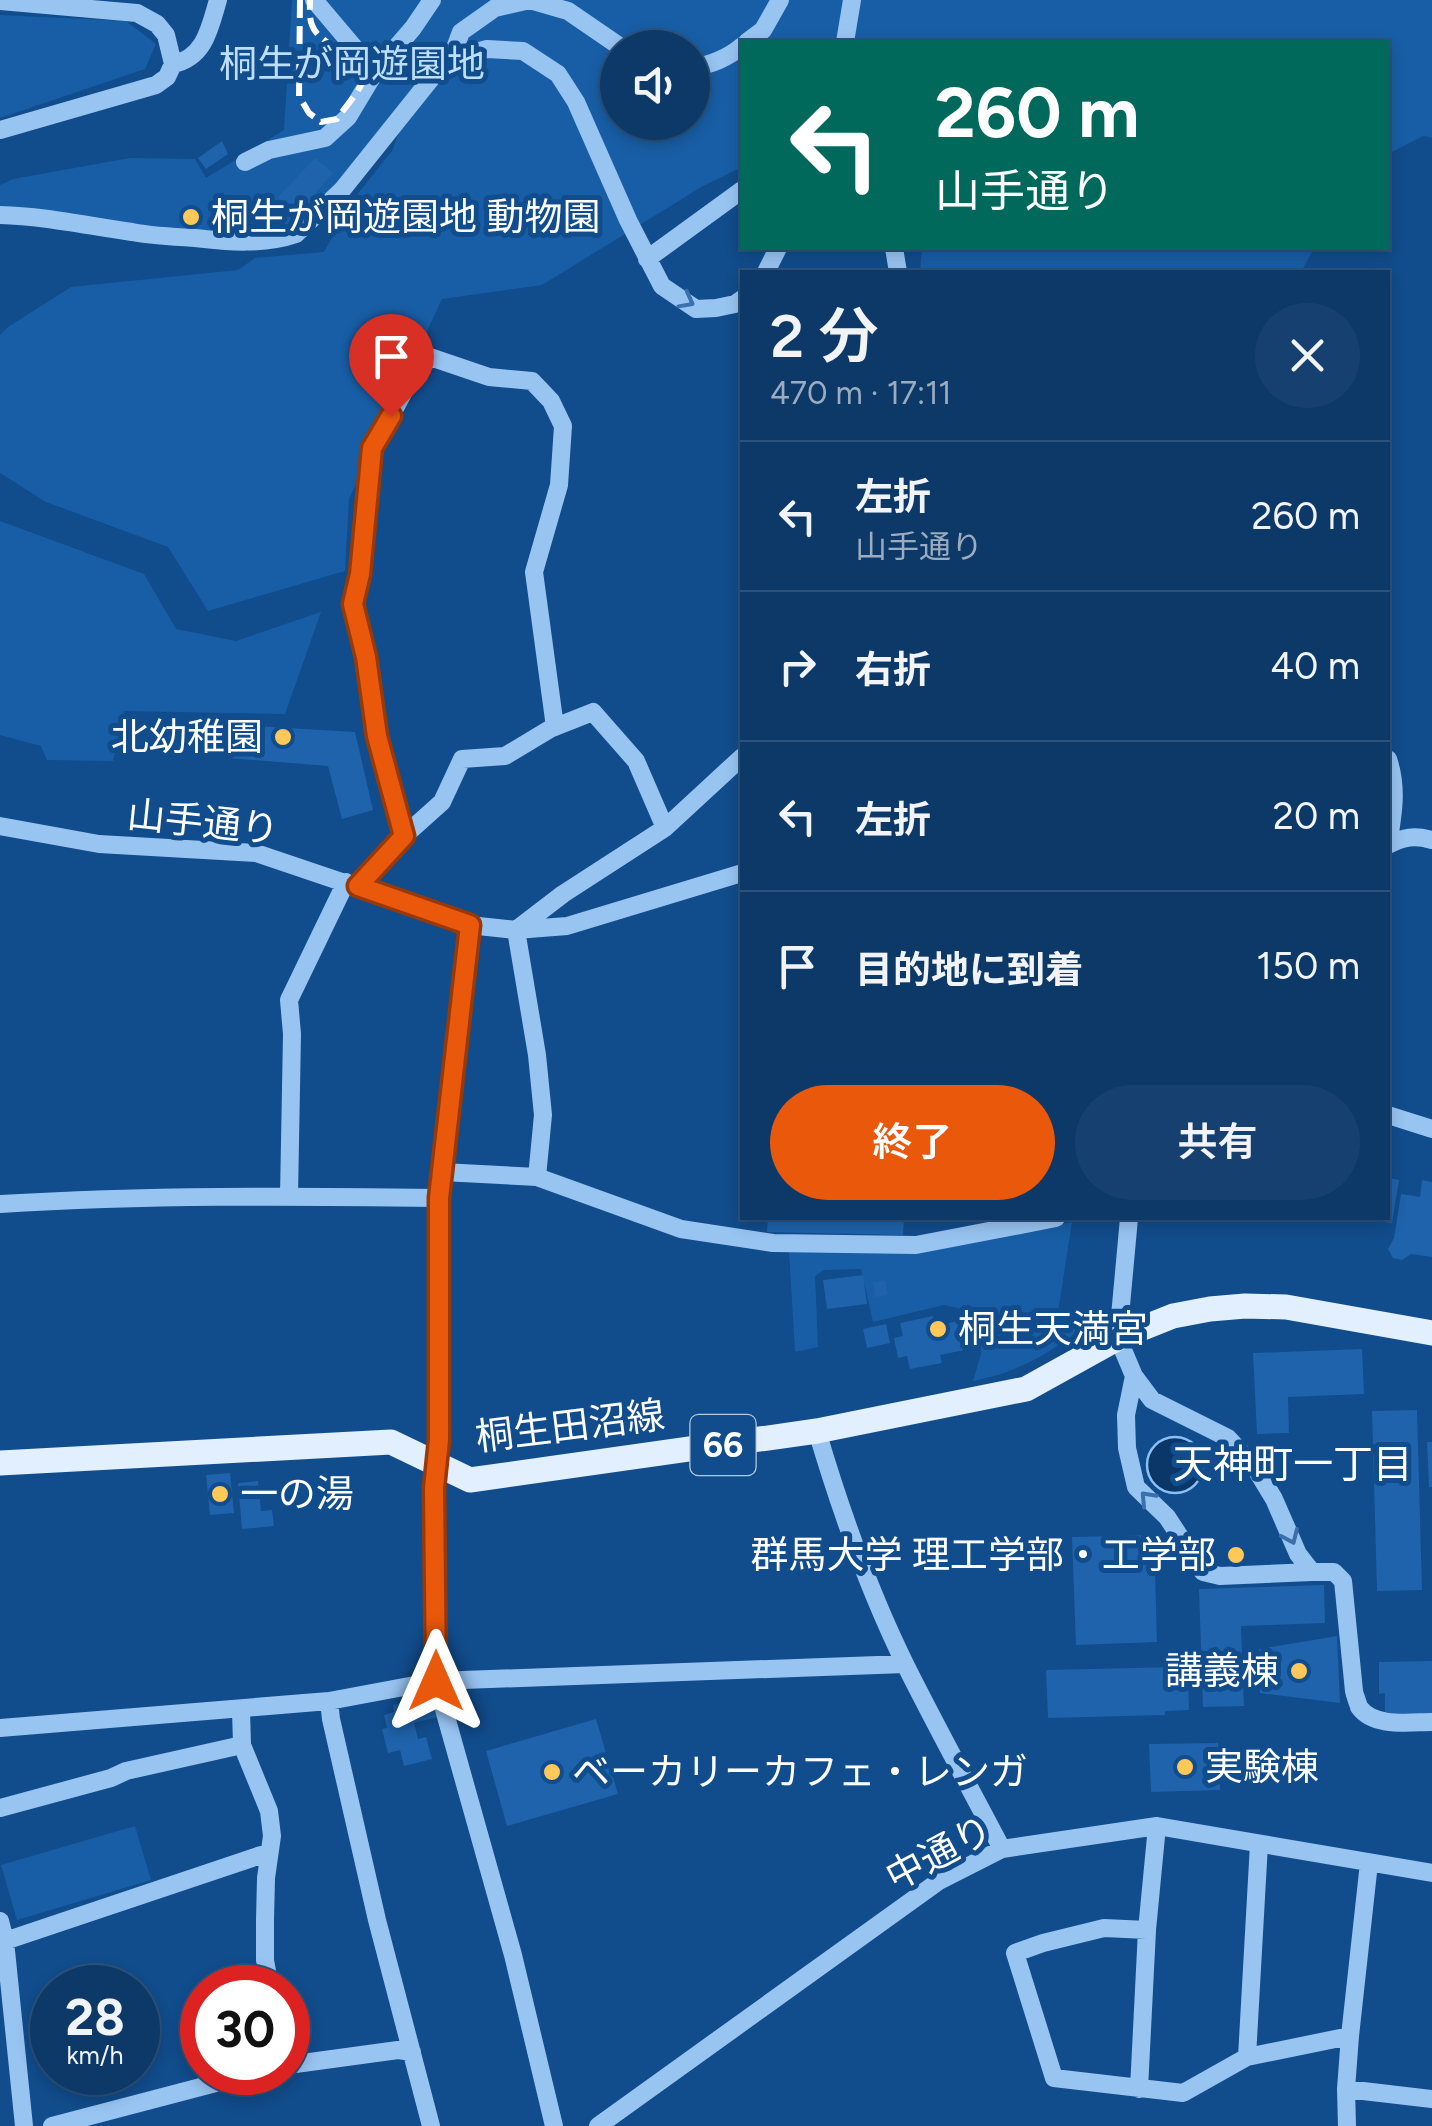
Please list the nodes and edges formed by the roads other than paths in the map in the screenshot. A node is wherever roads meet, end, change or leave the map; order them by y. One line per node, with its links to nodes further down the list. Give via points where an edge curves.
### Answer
1 (218, 0): 13 (street, via 202,46 190,60)
2 (432, 0): 14 (street)
3 (780, 0): 8 (street)
4 (852, 0): 9 (street)
5 (0, 1): 13 (street, via 136,14 166,35)
6 (326, 5): 14 (street)
7 (600, 33): 11 (street, via 568,10 530,0 495,8 461,32)
8 (750, 40)
9 (845, 40)
10 (740, 49): 12 (street)
11 (452, 60): 18 (street, via 296,234 256,242 211,240); 19 (street, via 486,49 523,51 558,74)
12 (710, 63)
13 (173, 64): 15 (street, via 156,86)
14 (375, 72): 16 (street, via 348,117 325,138)
15 (0, 130)
16 (245, 162)
17 (740, 191): 19 (street)
18 (0, 215)
19 (648, 259): 20 (street, one-way to 20, via 662,286 696,309)
20 (740, 300)
21 (555, 727): 25 (street, via 593,712 636,761); 27 (street, via 505,756 462,759 442,802); 27 (street, via 534,572 559,485 563,426 552,401 532,381 489,377 430,357 372,448 353,604)
22 (740, 759): 25 (street)
23 (1390, 766): 26 (street)
24 (0, 826): 31 (street, 山手通り, via 99,844 256,853)
25 (665, 828): 33 (street)
26 (1390, 833)
27 (404, 836): 31 (street)
28 (1432, 840): 29 (street, via 1403,837)
29 (1390, 844)
30 (740, 874): 33 (street, 山手通り, via 568,926)
31 (352, 884): 32 (street, 山手通り); 38 (street, via 289,1000)
32 (470, 925): 33 (street, 山手通り); 36 (street)
33 (516, 930): 37 (street, via 543,1114)
34 (1390, 1116): 35 (street)
35 (1432, 1129)
36 (442, 1172): 37 (street); 39 (street)
37 (537, 1177): 41 (street, via 682,1229 773,1243 916,1245)
38 (289, 1196): 39 (street); 40 (street)
39 (439, 1198): 48 (street)
40 (0, 1204)
41 (1046, 1220)
42 (1130, 1220): 44 (street)
43 (1432, 1332): 44 (main road, 桐生田沼線 / 66, via 1246,1306 1173,1316)
44 (1118, 1338): 45 (street); 46 (main road, 桐生田沼線 / 66, via 1026,1389)
45 (1134, 1376): 49 (street, one-way to 49, via 1152,1400 1228,1438 1254,1466); 49 (street, one-way to 45, via 1203,1572 1136,1486 1126,1414)
46 (817, 1431): 48 (main road, 桐生田沼線 / 66, via 470,1480); 50 (street, via 859,1558)
47 (0, 1464): 48 (main road, 桐生田沼線 / 66, via 391,1442)
48 (438, 1465): 51 (street)
49 (1312, 1572): 54 (street, via 1334,1572 1343,1581 1359,1707 1371,1718)
50 (905, 1664): 51 (street); 60 (street)
51 (436, 1681): 52 (street); 82 (street)
52 (329, 1702): 53 (street); 70 (street)
53 (241, 1710): 55 (street); 56 (street)
54 (1432, 1722)
55 (0, 1728)
56 (242, 1745): 57 (street); 61 (street, via 269,1811)
57 (0, 1808)
58 (1157, 1826): 59 (street, 中通り); 60 (street, 中通り); 65 (street)
59 (1260, 1844): 62 (street, 中通り); 71 (street)
60 (1002, 1848): 78 (street, 中通り, via 938,1881)
61 (270, 1856): 66 (street); 67 (street)
62 (1369, 1864): 63 (street, 中通り); 69 (street)
63 (1432, 1872)
64 (0, 1922): 66 (street)
65 (1148, 1930): 74 (street); 74 (street, via 1104,1928 1015,1953 1054,2078)
66 (4, 1941): 68 (street)
67 (266, 1965)
68 (4, 1975): 73 (street)
69 (1350, 2036): 71 (street); 75 (street)
70 (412, 2052): 72 (street); 81 (street)
71 (1247, 2057): 74 (street, via 1184,2093)
72 (310, 2062)
73 (9, 2063): 79 (street)
74 (1139, 2089)
75 (1346, 2089): 77 (street); 83 (street)
76 (180, 2092): 80 (street)
77 (1432, 2099)
78 (601, 2125)
79 (24, 2126)
80 (52, 2126)
81 (432, 2126)
82 (554, 2126)
83 (1347, 2126)

